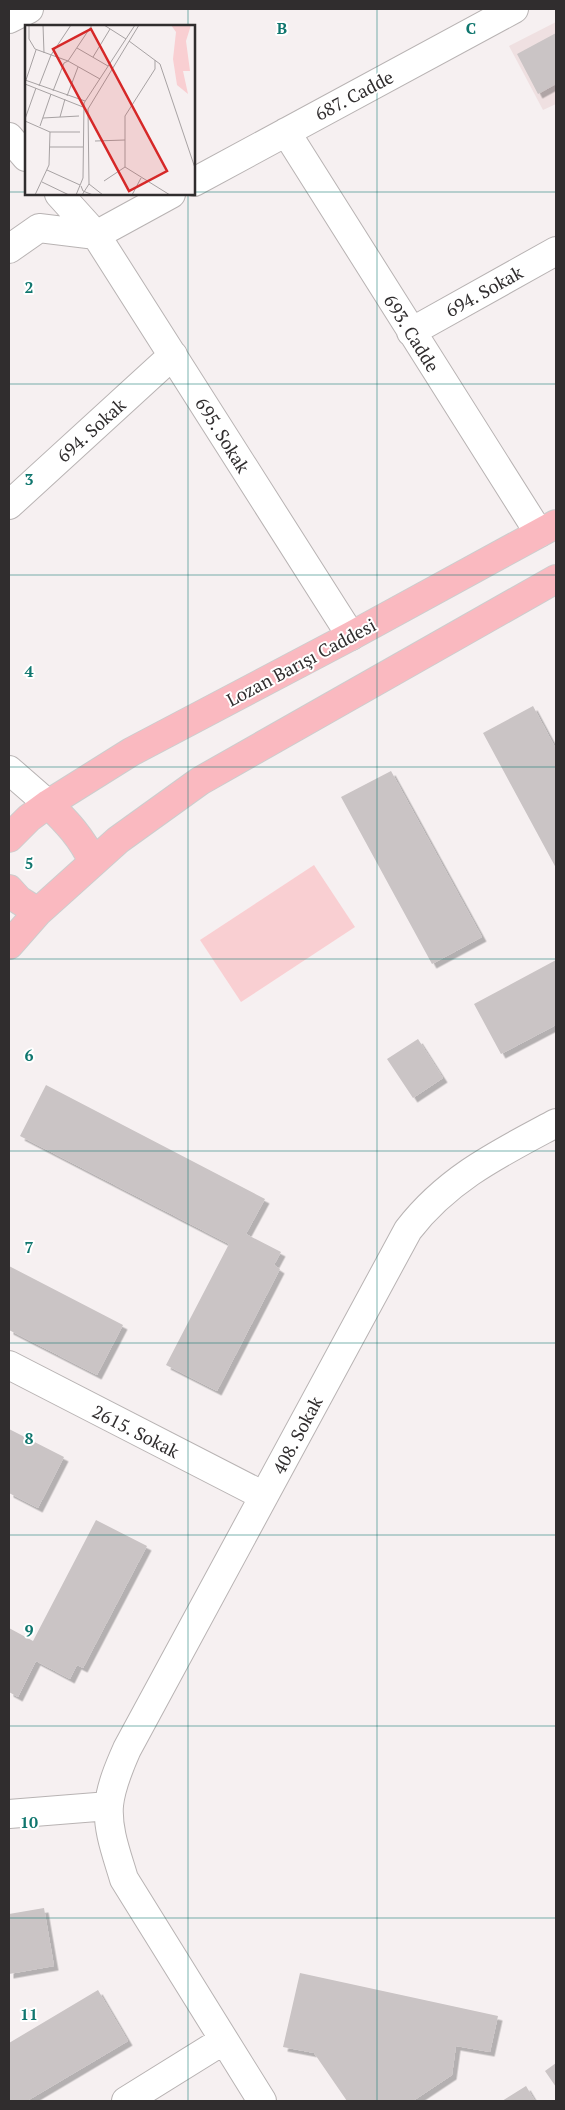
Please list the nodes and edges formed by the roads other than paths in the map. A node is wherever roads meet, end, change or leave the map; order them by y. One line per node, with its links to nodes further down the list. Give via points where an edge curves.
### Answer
1 (29, 9): 3 (street)
2 (514, 9): 4 (street, 687. Cadde)
3 (9, 19)
4 (286, 132): 7 (street, 687. Cadde); 13 (street, 693. Cadde)
5 (9, 137): 6 (street)
6 (25, 156)
7 (195, 181)
8 (60, 195): 10 (street)
9 (169, 195): 10 (street)
10 (96, 235): 11 (street, via 39,228); 14 (street, 695. Sokak)
11 (9, 249)
12 (556, 251): 13 (street, 694. Sokak)
13 (411, 332): 16 (street, 693. Cadde)
14 (173, 355): 15 (street, 694. Sokak); 18 (street, 695. Sokak)
15 (9, 505)
16 (548, 528): 18 (main road, Lozan Barışı Caddesi)
17 (556, 579): 22 (main road, via 200,781)
18 (351, 636): 20 (main road, Lozan Barışı Caddesi, via 131,752)
19 (9, 770): 20 (street)
20 (48, 804): 21 (main road, Lozan Barışı Caddesi); 22 (main road, via 84,843)
21 (9, 838)
22 (93, 862): 24 (main road)
23 (9, 889): 24 (main road)
24 (38, 912): 25 (main road)
25 (9, 945)
26 (556, 1123): 28 (street, 408. Sokak, via 480,1164 423,1211 397,1248)
27 (9, 1365): 28 (street, 2615. Sokak)
28 (264, 1496): 29 (street, 408. Sokak, via 127,1749 114,1779)
29 (109, 1806): 30 (street); 31 (street, 408. Sokak, via 112,1841 124,1878)
30 (9, 1814)
31 (224, 2040): 32 (street); 33 (street, 408. Sokak)
32 (126, 2101)
33 (262, 2101)

